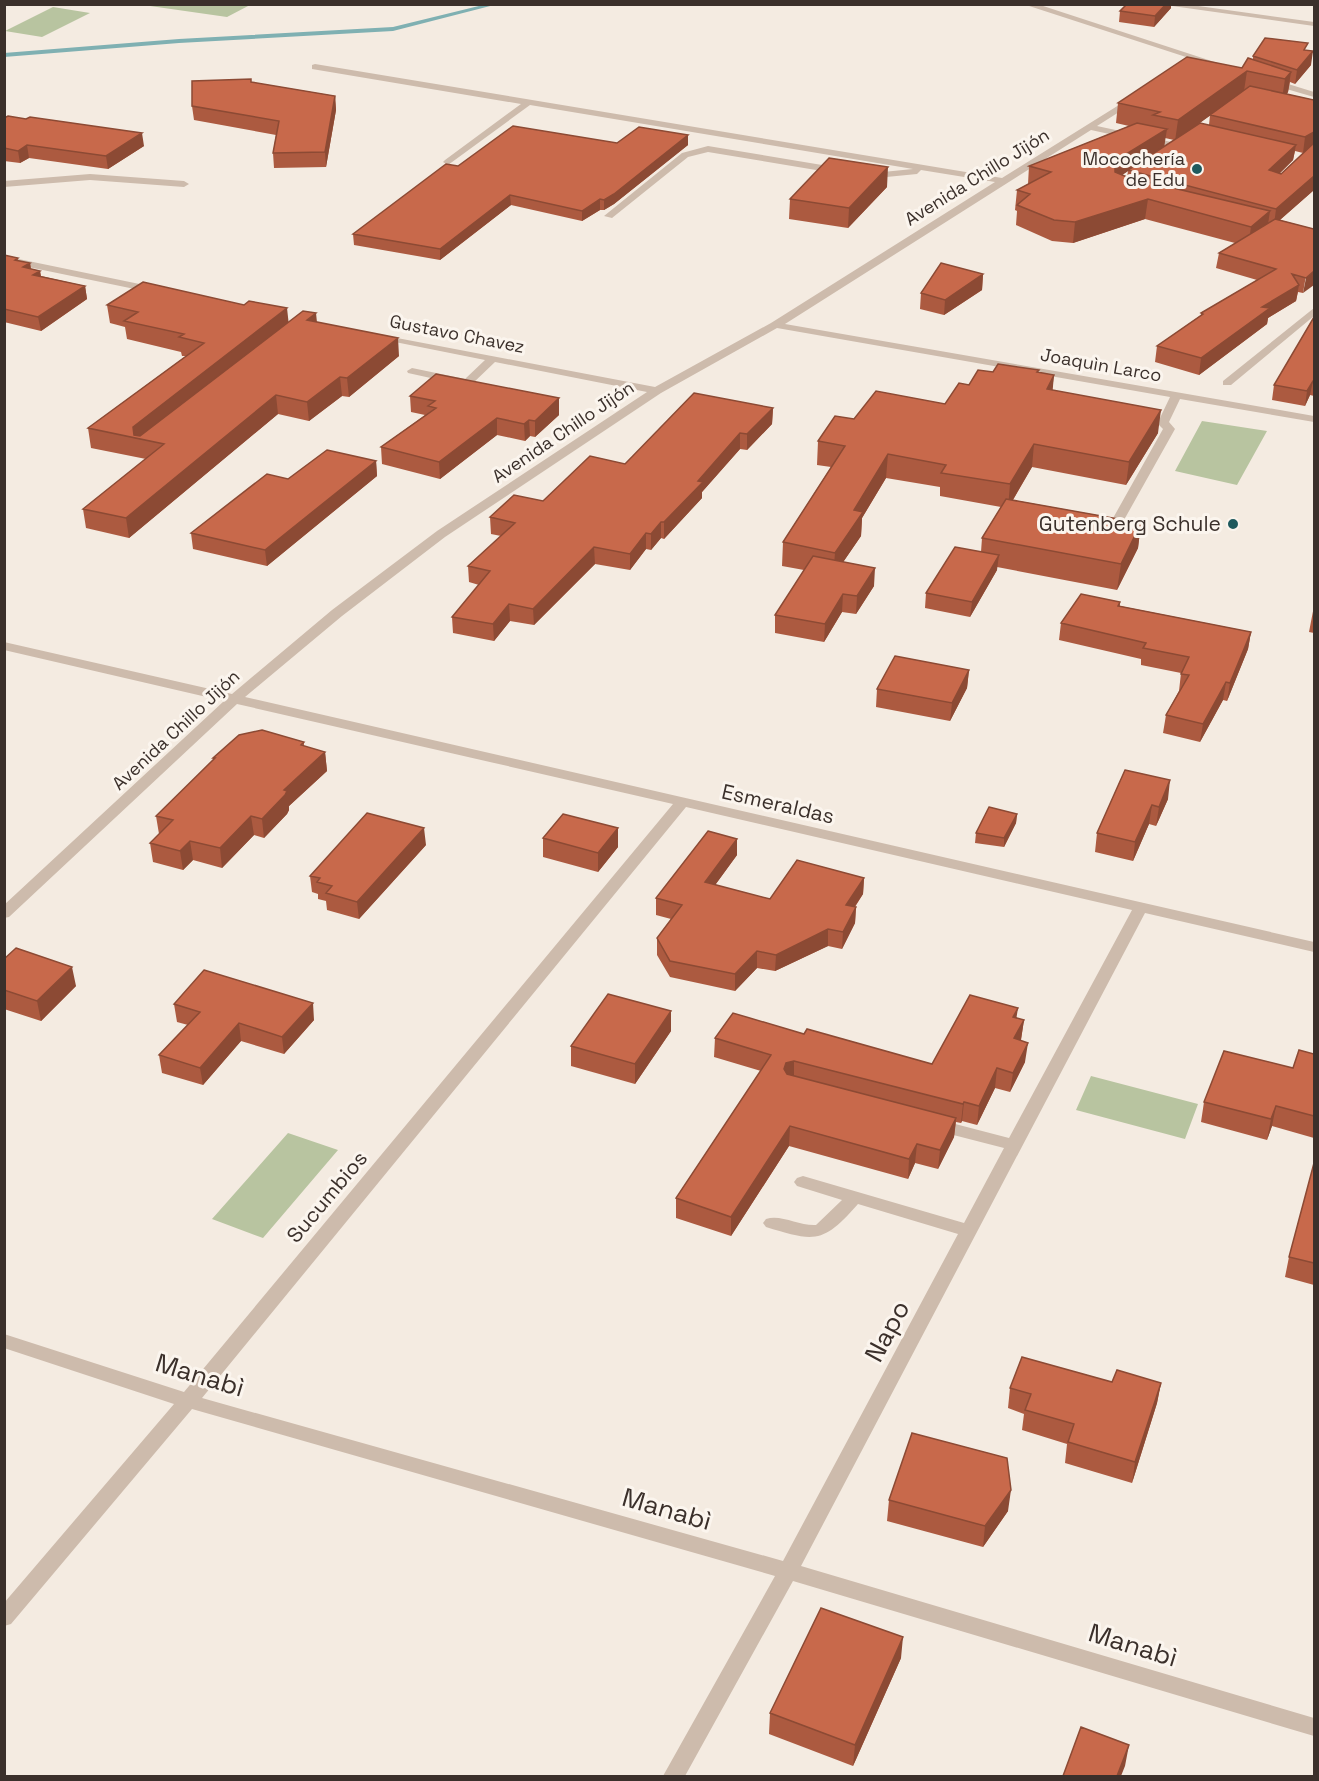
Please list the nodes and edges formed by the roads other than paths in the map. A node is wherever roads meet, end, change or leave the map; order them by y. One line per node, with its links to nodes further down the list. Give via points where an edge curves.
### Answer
1 (1027, 4): 5 (street, via 1193,61)
2 (1162, 4): 3 (street)
3 (1314, 24)
4 (315, 67): 9 (street)
5 (1243, 72)
6 (1265, 80): 8 (street)
7 (1149, 89): 10 (street, Avenida Chillo Jijón)
8 (1314, 95)
9 (528, 103): 14 (street); 15 (street)
10 (1090, 127): 12 (street); 16 (street, Avenida Chillo Jijón)
11 (1196, 133): 12 (street)
12 (1178, 146): 13 (street)
13 (1168, 152)
14 (448, 162)
15 (927, 169): 16 (street); 19 (street, via 890,176 862,175 723,151 696,151 685,155)
16 (1003, 181): 23 (street, Avenida Chillo Jijón)
17 (4, 184): 18 (street, via 90,177)
18 (184, 184)
19 (609, 216)
20 (4, 259): 21 (street)
21 (166, 292)
22 (1314, 311): 27 (street)
23 (775, 325): 28 (street, Avenida Chillo Jijón); 29 (street, Joaquìn Larco)
24 (364, 332): 25 (street, Gustavo Chavez)
25 (493, 358): 26 (street, via 473,384); 28 (street, Gustavo Chavez)
26 (411, 371)
27 (1227, 383)
28 (657, 391): 35 (street, Avenida Chillo Jijón, via 441,534 337,613)
29 (1177, 395): 31 (street, Joaquìn Larco); 32 (street)
30 (1141, 418): 32 (street)
31 (1314, 419)
32 (1162, 422): 33 (street, via 1169,429)
33 (1109, 537)
34 (4, 646): 35 (street, Esmeraldas)
35 (233, 700): 36 (street, Esmeraldas); 38 (street, Avenida Chillo Jijón)
36 (682, 803): 37 (street, Esmeraldas); 47 (street, Sucumbios)
37 (1140, 908): 39 (street, Esmeraldas); 41 (street, Napo)
38 (4, 914)
39 (1314, 947)
40 (918, 1121): 41 (street)
41 (1015, 1145): 45 (street, Napo)
42 (803, 1182): 43 (street)
43 (855, 1197): 44 (street, via 828,1228 808,1233); 45 (street)
44 (772, 1223)
45 (969, 1231): 48 (street, Napo)
46 (4, 1341): 47 (street, Manabì)
47 (188, 1401): 48 (street, Manabì); 49 (street, Sucumbios)
48 (788, 1571): 50 (street, Manabì); 51 (street, Napo)
49 (4, 1618)
50 (1314, 1727)
51 (674, 1776)

